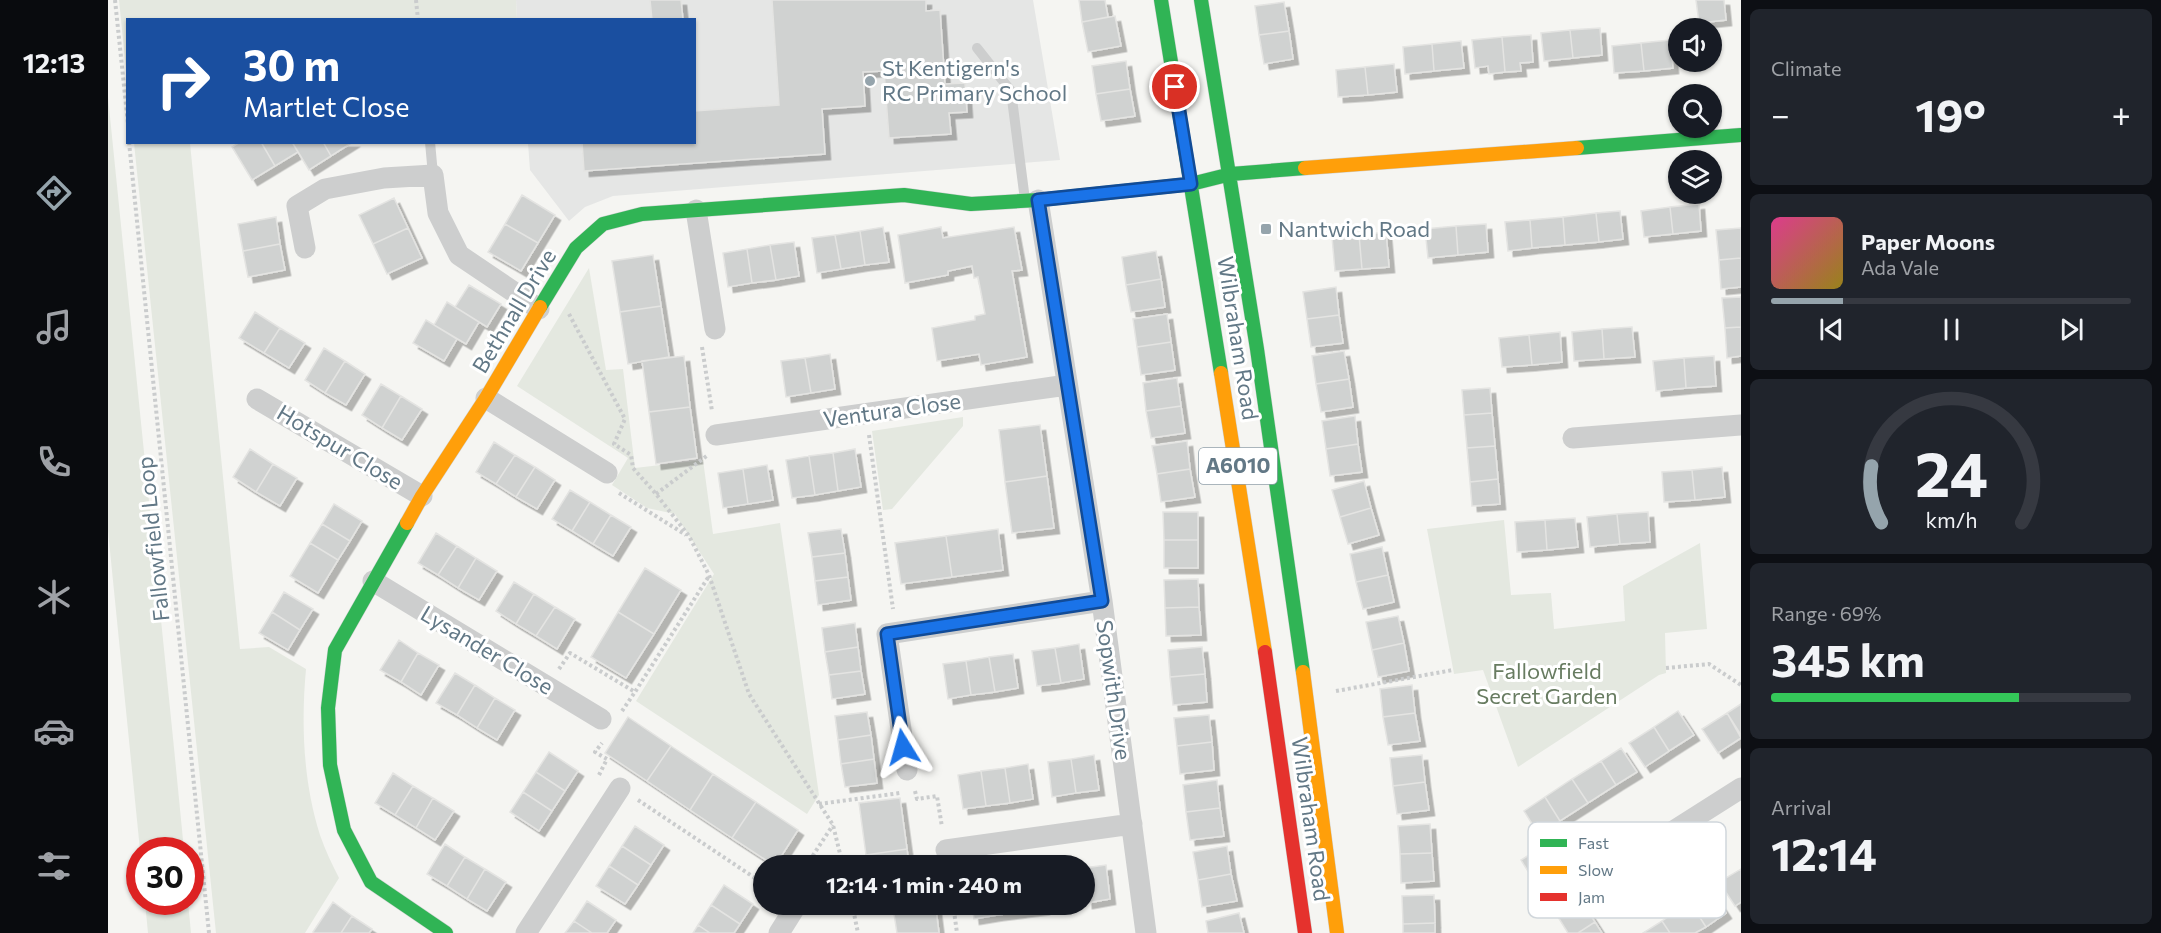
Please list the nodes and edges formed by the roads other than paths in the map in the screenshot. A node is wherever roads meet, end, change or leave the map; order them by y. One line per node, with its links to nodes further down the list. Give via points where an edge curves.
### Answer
1 (1161, 0): 8 (main road, Wilbraham Road / A6010)
2 (1201, 0): 6 (main road, Wilbraham Road / A6010)
3 (977, 48): 9 (lane, via 1011,91)
4 (1741, 135): 6 (main road)
5 (430, 144): 7 (lane)
6 (1231, 174): 8 (main road); 26 (main road, Wilbraham Road / A6010, via 1306,696)
7 (433, 175): 11 (street, via 384,178 325,189 297,206); 12 (street, via 438,213 459,255)
8 (1191, 184): 9 (main road, Bethnall Drive); 26 (main road, Wilbraham Road / A6010, via 1241,486)
9 (1031, 200): 10 (main road, Bethnall Drive, via 972,204 904,195); 14 (street, Sopwith Drive)
10 (696, 210): 12 (main road, Bethnall Drive, via 642,214 603,224 576,248); 13 (street)
11 (305, 248)
12 (539, 309): 15 (main road, Bethnall Drive)
13 (715, 329)
14 (1067, 385): 18 (street, Ventura Close); 23 (street, Sopwith Drive)
15 (486, 398): 20 (street); 21 (main road, Bethnall Drive)
16 (257, 399): 21 (street, Hotspur Close)
17 (1741, 425): 19 (street)
18 (716, 435)
19 (1573, 438)
20 (607, 473)
21 (422, 496): 22 (main road, Bethnall Drive)
22 (373, 581): 24 (street, Lysander Close); 33 (main road, Bethnall Drive, via 335,650 328,708 330,765 344,830 371,882)
23 (1102, 601): 25 (street, via 887,634); 30 (street, Sopwith Drive)
24 (601, 719)
25 (907, 770)
26 (1300, 770): 37 (main road, Wilbraham Road / A6010); 38 (main road, Wilbraham Road / A6010)
27 (620, 788): 34 (street)
28 (1741, 788): 29 (street)
29 (1688, 822)
30 (1132, 824): 31 (street); 36 (street, Sopwith Drive)
31 (946, 850)
32 (790, 915): 35 (street)
33 (446, 933)
34 (526, 933)
35 (779, 933)
36 (1146, 933)
37 (1305, 933)
38 (1337, 933)

